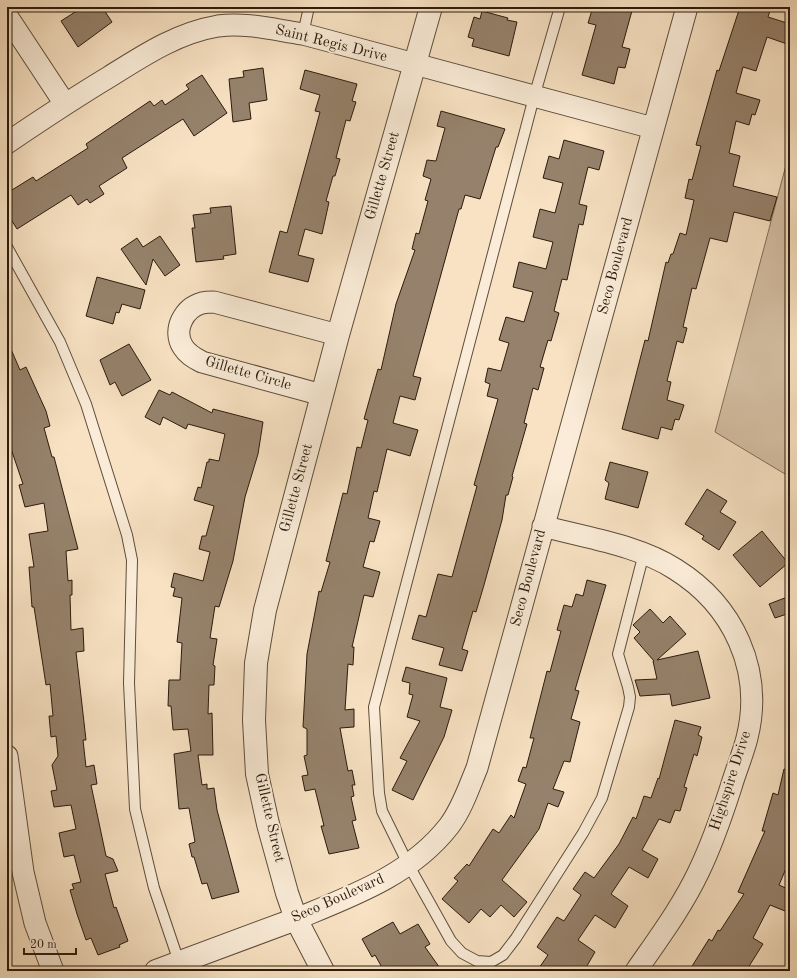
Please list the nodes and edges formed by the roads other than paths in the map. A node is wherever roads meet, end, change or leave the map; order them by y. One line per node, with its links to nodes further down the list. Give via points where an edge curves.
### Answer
1 (309, 7): 6 (lane)
2 (431, 7): 7 (street, Gillette Street)
3 (560, 7): 8 (lane)
4 (687, 7): 10 (street, Seco Boulevard)
5 (7, 16): 9 (street)
6 (303, 34): 7 (street, Saint Regis Drive); 9 (street, Saint Regis Drive, via 245,25 218,26 188,34 162,44)
7 (415, 65): 8 (street, Saint Regis Drive); 13 (street, Gillette Street)
8 (534, 97): 10 (street, Saint Regis Drive); 18 (lane, via 374,707 378,793 382,811)
9 (65, 104): 11 (street, Saint Regis Drive)
10 (654, 128): 15 (street, Seco Boulevard)
11 (7, 143)
12 (7, 247): 20 (lane, via 63,349 86,404 127,535 132,560 129,683 135,809 154,888)
13 (338, 335): 14 (street, Gillette Street); 14 (street, Gillette Circle, via 214,302 203,302 191,307 179,326 182,346 190,355 202,362)
14 (322, 395): 19 (street, Gillette Street, via 265,610 256,663 254,720 257,774 268,824)
15 (543, 526): 16 (street, Highspire Drive); 18 (street, Seco Boulevard, via 477,768 465,797 449,825 429,847)
16 (644, 553): 18 (lane, via 618,654 629,692 629,707 602,798 570,853 503,955 491,962 477,961 462,953 451,941); 24 (street, Highspire Drive, via 675,568 704,589 720,607 735,632 746,659 751,712 745,745 718,828 675,913)
17 (7, 756): 21 (street, via 23,872 35,923)
18 (408, 864): 19 (street, Seco Boulevard, via 374,887)
19 (296, 919): 20 (street, Seco Boulevard); 23 (street, Gillette Street)
20 (179, 962): 22 (street, Seco Boulevard)
21 (53, 971)
22 (156, 971)
23 (323, 971)
24 (636, 971)

